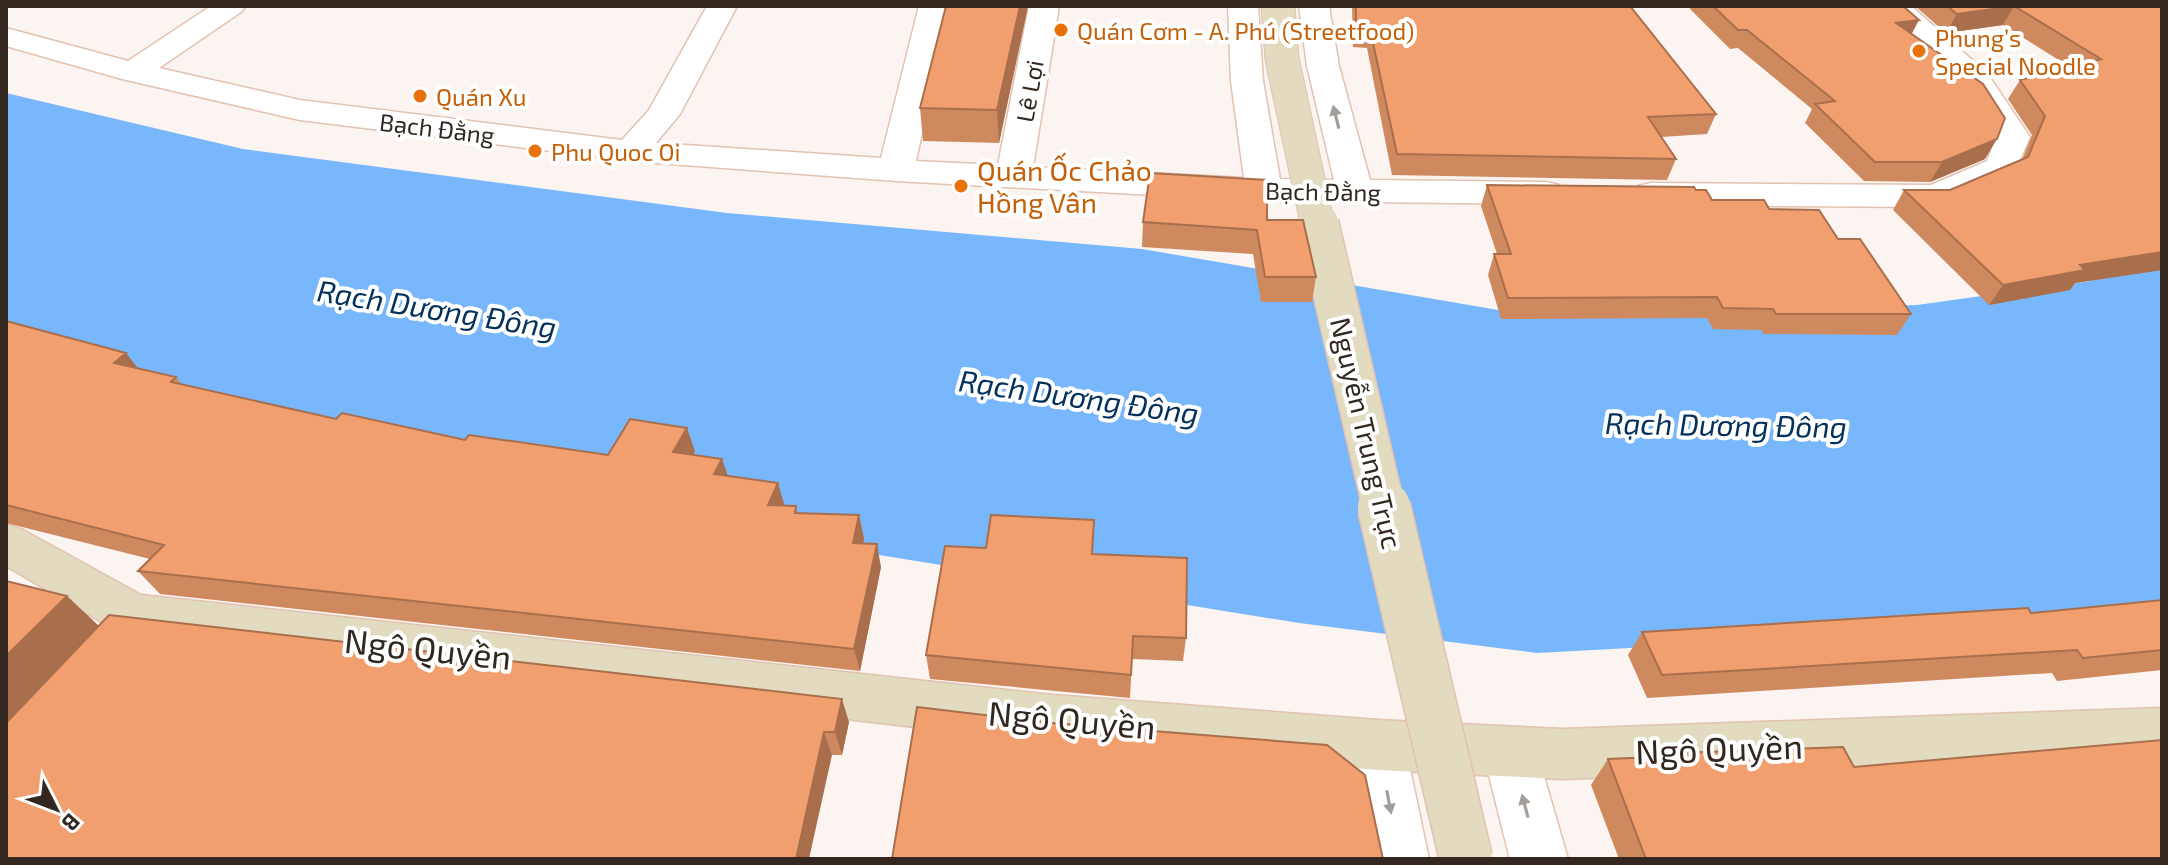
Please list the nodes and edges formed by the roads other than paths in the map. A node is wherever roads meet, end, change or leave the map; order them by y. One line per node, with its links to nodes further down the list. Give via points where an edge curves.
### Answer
1 (231, 6): 10 (street)
2 (722, 6): 11 (street, via 663,114)
3 (934, 6): 12 (street)
4 (1044, 6): 13 (street, Lê Lợi)
5 (1243, 6): 14 (street, via 1247,81)
6 (1278, 6): 23 (street, Nguyễn Trung Trực, bridge, via 1282,59 1301,152)
7 (1314, 6): 15 (street, one-way to 7, via 1323,66)
8 (1893, 6): 17 (street, via 1976,80 2013,137 2002,167 1936,196)
9 (6, 37): 10 (street, Bạch Đằng)
10 (133, 72): 11 (street, Bạch Đằng, via 300,110)
11 (630, 151): 12 (street, Bạch Đằng)
12 (896, 170): 13 (street, Bạch Đằng)
13 (1014, 175): 14 (street, Bạch Đằng)
14 (1264, 190): 15 (street, Bạch Đằng)
15 (1355, 192): 16 (street, Bạch Đằng)
16 (1578, 194)
17 (1624, 194)
18 (6, 543): 20 (street, Ngô Quyền, via 133,615 1053,719)
19 (2162, 732): 21 (street, Ngô Quyền)
20 (1378, 745): 21 (street, Ngô Quyền); 22 (street, one-way to 22)
21 (1510, 752): 24 (street, one-way to 21)
22 (1400, 859)
23 (1466, 859)
24 (1539, 859)

